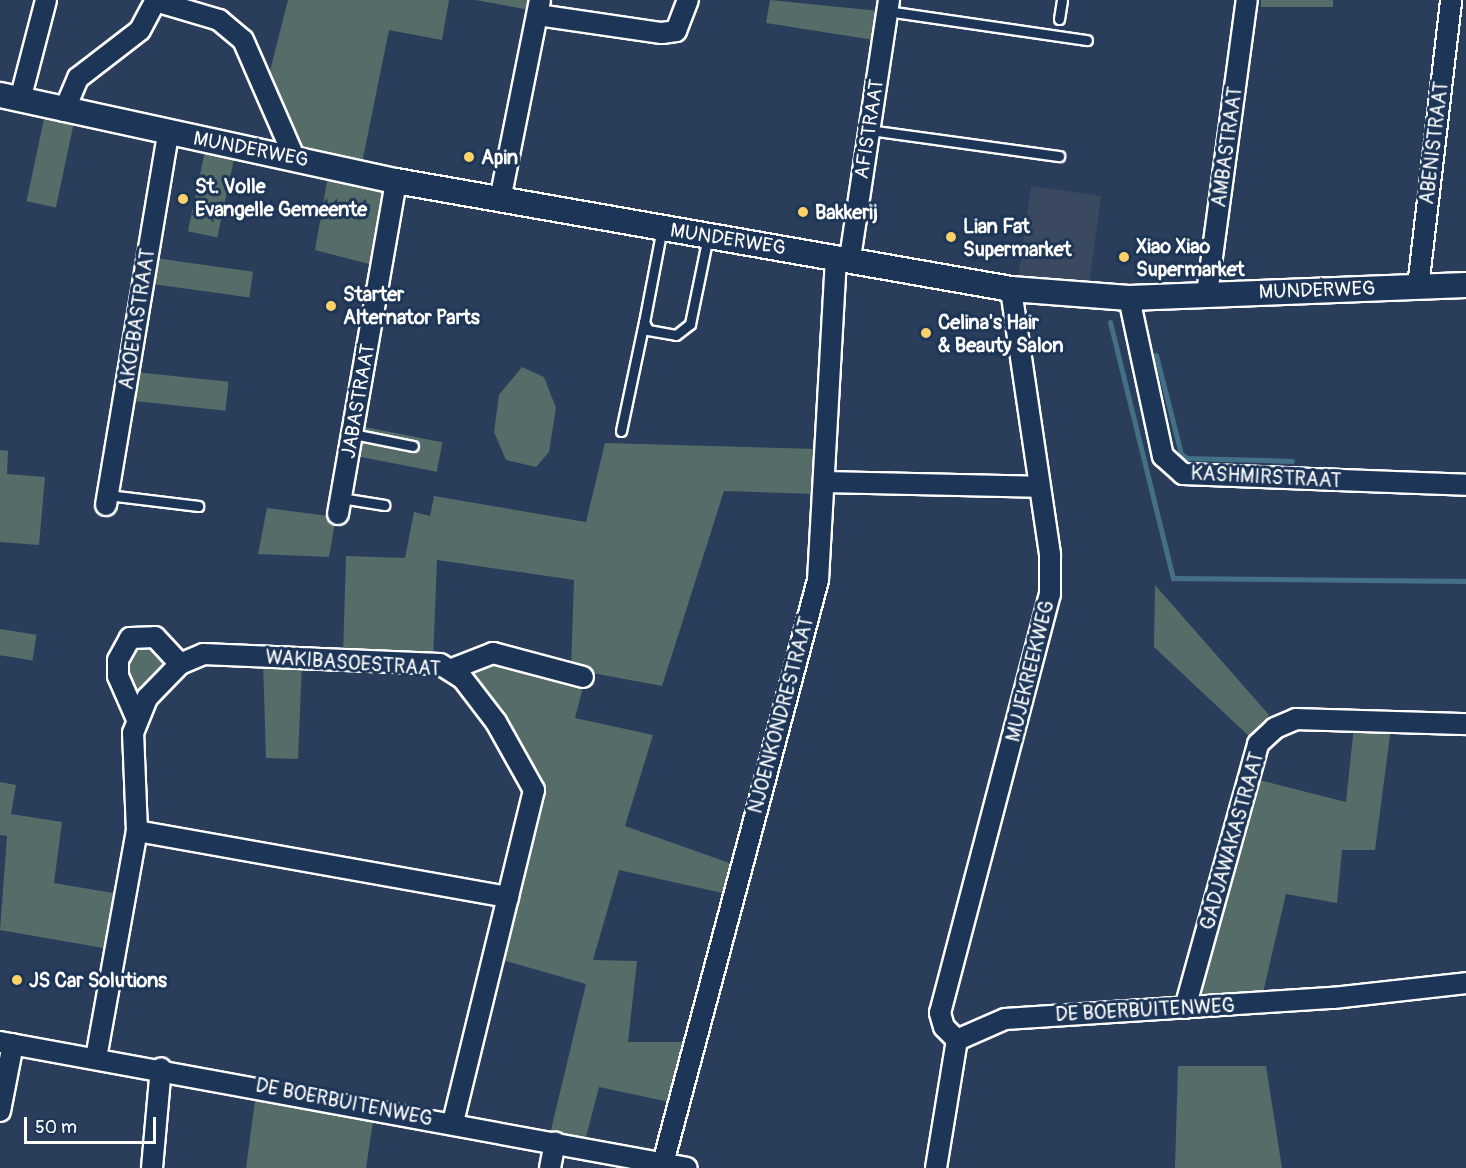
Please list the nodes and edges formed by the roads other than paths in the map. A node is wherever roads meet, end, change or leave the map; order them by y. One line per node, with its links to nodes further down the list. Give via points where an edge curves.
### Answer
1 (46, 0): 11 (street)
2 (688, 0): 8 (street, via 676,31 662,33)
3 (1059, 0): 9 (lane)
4 (1246, 0): 25 (street, AMBASTRAAT)
5 (1451, 0): 23 (street, ABENISTRAAT)
6 (155, 1): 12 (street, via 140,30 78,78); 16 (street, via 219,20 243,40)
7 (888, 5): 10 (lane); 13 (street, AFISTRAAT)
8 (539, 7): 18 (street)
9 (1059, 18)
10 (1087, 40)
11 (10, 97): 12 (street, MUNDERWEG)
12 (64, 111): 14 (street, MUNDERWEG)
13 (869, 130): 15 (lane); 21 (street, AFISTRAAT)
14 (168, 134): 16 (street, MUNDERWEG); 34 (street, AKOEBASTRAAT)
15 (1059, 156)
16 (294, 157): 17 (street, MUNDERWEG)
17 (396, 182): 18 (street, MUNDERWEG); 29 (street, JABASTRAAT)
18 (500, 200): 19 (street, MUNDERWEG)
19 (662, 228): 20 (street, MUNDERWEG); 27 (lane)
20 (708, 236): 21 (street, MUNDERWEG); 27 (lane, via 690,324 676,335 648,330)
21 (843, 257): 24 (street, MUNDERWEG); 31 (street, NJOENKONDRESTRAAT)
22 (1466, 285): 23 (street, MUNDERWEG)
23 (1418, 287): 25 (street, MUNDERWEG)
24 (1011, 289): 26 (street, MUNDERWEG); 33 (street, MUJEKREEKWEG)
25 (1207, 294): 26 (street, MUNDERWEG)
26 (1129, 298): 32 (street, KASHMIRSTRAAT, via 1163,456 1183,474)
27 (644, 322): 28 (lane)
28 (621, 431)
29 (352, 434): 30 (lane); 37 (street, JABASTRAAT)
30 (413, 446)
31 (824, 482): 33 (street); 54 (street, NJOENKONDRESTRAAT, via 818,580)
32 (1466, 485)
33 (1038, 488): 47 (street, MUJEKREEKWEG, via 1050,554 1050,594 940,1012 944,1027)
34 (107, 500): 36 (lane)
35 (384, 505): 37 (lane)
36 (198, 506)
37 (340, 506)
38 (180, 664): 39 (street, WAKIBASOESTRAAT, via 203,654); 41 (street); 41 (street, via 155,637 130,638 118,660 118,676)
39 (452, 669): 40 (street, via 493,653); 44 (street, WAKIBASOESTRAAT, via 531,776 534,805)
40 (583, 677)
41 (136, 717): 43 (street)
42 (1466, 724): 46 (street, GADJAWAKASTRAAT, via 1296,719 1275,728 1258,744)
43 (137, 831): 44 (street); 49 (street)
44 (508, 897): 52 (street, WAKIBASOESTRAAT)
45 (1466, 983): 46 (street, DE BOERBUITENWEG)
46 (1185, 1008): 47 (street, DE BOERBUITENWEG, via 1005,1019)
47 (957, 1040): 58 (street)
48 (7, 1043): 49 (street, DE BOERBUITENWEG); 51 (street)
49 (96, 1058): 50 (street, DE BOERBUITENWEG)
50 (161, 1068): 52 (street, DE BOERBUITENWEG); 55 (street)
51 (0, 1111)
52 (453, 1122): 53 (street, DE BOERBUITENWEG)
53 (555, 1142): 54 (street, DE BOERBUITENWEG); 56 (street)
54 (663, 1163): 57 (street, DE BOERBUITENWEG)
55 (152, 1168)
56 (550, 1168)
57 (687, 1168)
58 (936, 1168)

